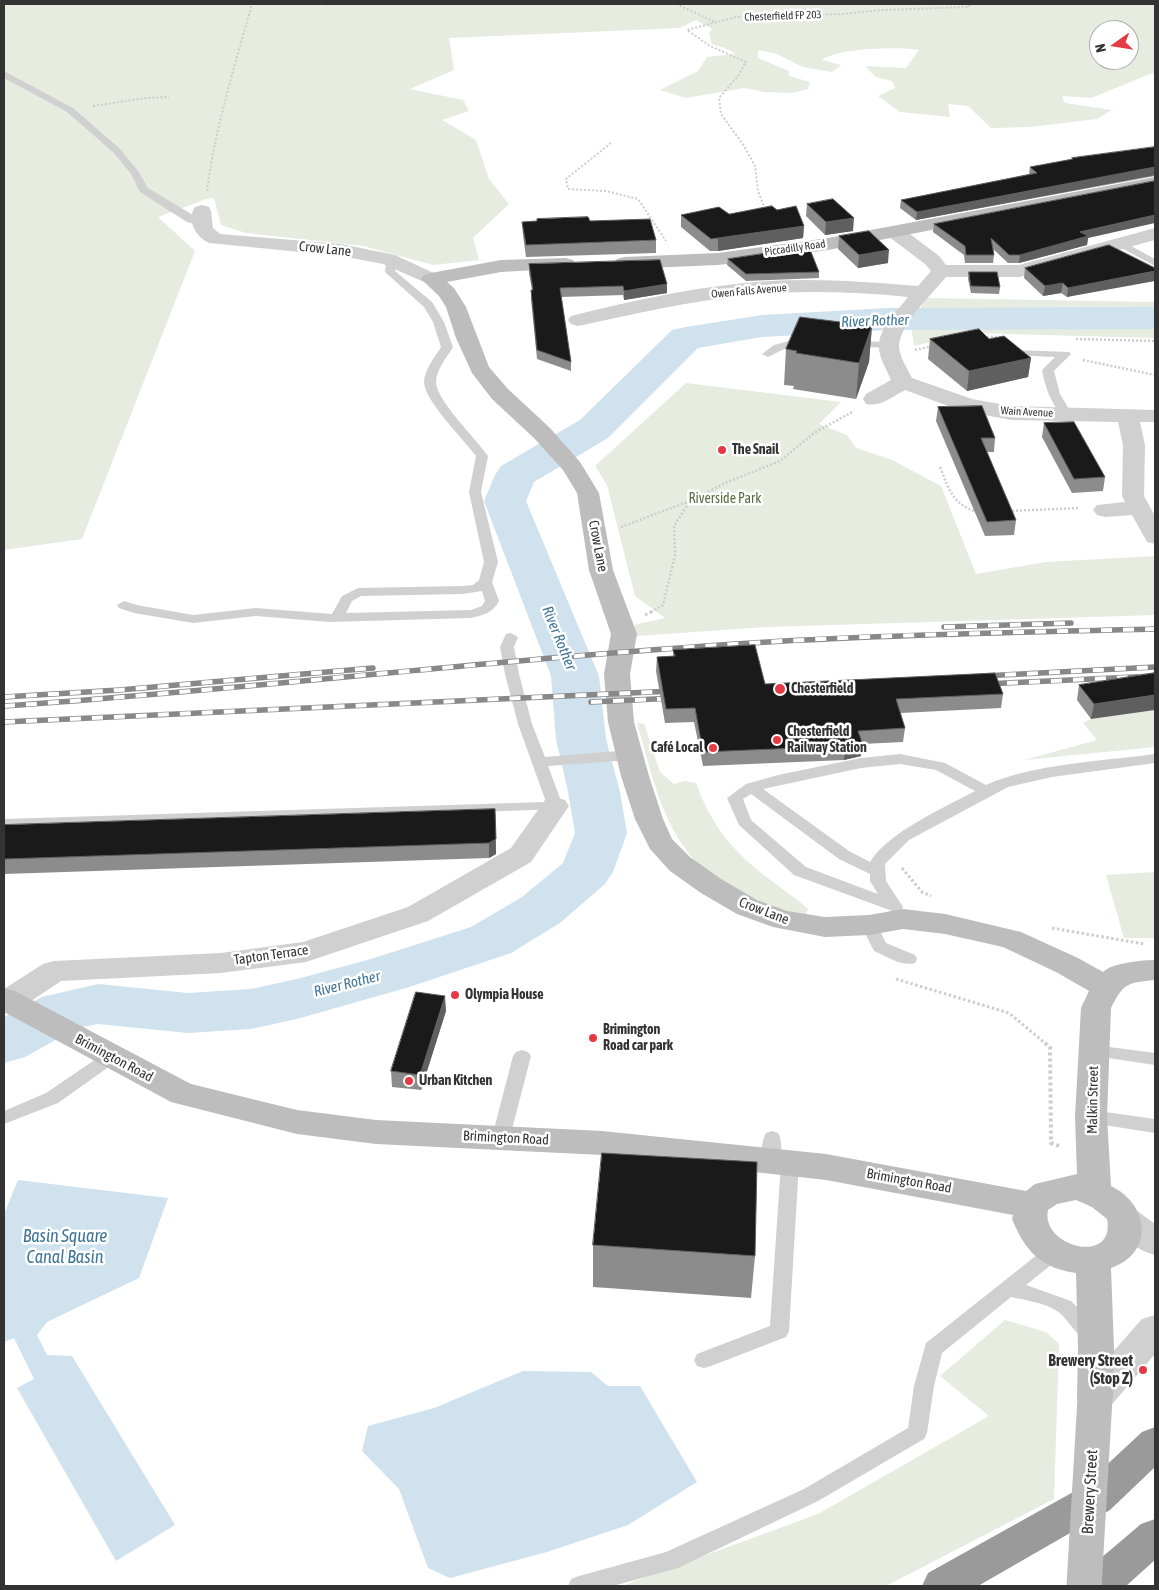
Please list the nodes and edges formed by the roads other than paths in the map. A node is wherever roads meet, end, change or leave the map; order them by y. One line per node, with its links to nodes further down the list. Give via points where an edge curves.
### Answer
1 (4, 74): 3 (lane, via 68,109 117,151 144,190 191,220)
2 (1155, 182): 4 (street, Piccadilly Road)
3 (201, 217): 7 (street, Crow Lane, via 209,236 216,239 341,250)
4 (895, 232): 8 (street, Piccadilly Road, via 718,259); 11 (street, via 932,260)
5 (1155, 234): 6 (street)
6 (1122, 244): 9 (lane); 11 (street, via 1020,271)
7 (391, 261): 12 (street, Crow Lane); 28 (lane, via 390,272 431,308 447,347 429,385 435,398 482,456 475,492 490,562)
8 (609, 263)
9 (1155, 263)
10 (580, 264): 12 (street, via 501,266)
11 (941, 272): 13 (street)
12 (431, 279): 32 (street, Crow Lane, via 447,292 456,307 479,369 572,467 588,493 601,570 622,624 624,641 617,674)
13 (917, 299): 14 (street, Owen Falls Avenue, via 850,286 749,289); 15 (street)
14 (578, 320)
15 (890, 341): 17 (lane); 20 (street)
16 (821, 344): 19 (lane, via 792,343 778,346)
17 (841, 344)
18 (1014, 353): 22 (lane, via 1065,354 1048,370 1057,402)
19 (768, 354)
20 (903, 382): 21 (street); 22 (street, Wain Avenue, via 967,405 1011,413)
21 (874, 399)
22 (1066, 414): 23 (street, Wain Avenue)
23 (1127, 415): 24 (street, Wain Avenue); 26 (street, via 1134,445 1134,496)
24 (1155, 416)
25 (1096, 508): 26 (street)
26 (1140, 508): 27 (street)
27 (1155, 537)
28 (485, 582): 30 (lane, via 477,588 463,590 358,592 348,599); 30 (lane, via 492,601 484,611)
29 (124, 605): 30 (lane, via 193,619 256,612 303,618)
30 (337, 618)
31 (511, 638): 34 (lane, via 507,647 512,674 525,724)
32 (622, 756): 34 (lane); 41 (street, Crow Lane, via 660,843 696,875 746,907 783,920 825,927)
33 (1155, 759): 36 (lane, via 1026,777)
34 (543, 762): 37 (lane)
35 (751, 787): 36 (lane, via 900,759 940,766); 39 (lane, via 844,854); 40 (lane, via 735,798 744,822 800,871)
36 (986, 791): 39 (lane, via 904,837 877,864)
37 (555, 806): 38 (lane); 45 (street, Tapton Terrace, via 521,855 418,914 306,952 221,963 54,971)
38 (4, 824)
39 (876, 872): 40 (lane, via 878,881)
40 (898, 912): 41 (street, Crow Lane); 44 (street, Crow Lane, via 1010,939 1067,965)
41 (869, 925): 42 (lane, via 880,947)
42 (909, 959)
43 (1155, 970): 44 (street, via 1117,976)
44 (1101, 998): 46 (street, Malkin Street)
45 (6, 1000): 48 (street, Brimington Road)
46 (1094, 1051): 49 (lane); 50 (street, Malkin Street)
47 (522, 1056): 53 (lane)
48 (111, 1057): 51 (lane, via 52,1098); 53 (street, Brimington Road, via 182,1094 297,1122 376,1132)
49 (1155, 1059)
50 (1091, 1117): 52 (lane); 55 (street, Malkin Street)
51 (4, 1118)
52 (1155, 1126)
53 (501, 1137): 54 (street, Brimington Road)
54 (778, 1154): 56 (street, Brimington Road, via 826,1167); 64 (lane, via 779,1331)
55 (1094, 1191): 56 (street, via 1076,1186 1057,1188 1042,1194); 57 (street, via 1107,1198)
56 (1032, 1204): 59 (street, via 1029,1217 1032,1230 1040,1242)
57 (1124, 1219): 58 (street); 60 (street, via 1126,1233 1121,1246 1110,1255)
58 (1155, 1242)
59 (1054, 1252): 60 (street, via 1073,1259); 61 (lane)
60 (1093, 1260): 63 (street, Brewery Street)
61 (1008, 1289): 63 (lane, via 1064,1306); 68 (lane, via 933,1349 916,1433 811,1495 670,1561)
62 (1155, 1329): 65 (street)
63 (1096, 1338): 65 (street, Brewery Street)
64 (704, 1360)
65 (1095, 1398): 70 (street, Brewery Street, bridge)
66 (1155, 1443): 69 (highway, via 1097,1498)
67 (1155, 1536): 71 (highway, via 1108,1577)
68 (579, 1586)
69 (942, 1586)
70 (1084, 1586)
71 (1091, 1586)

